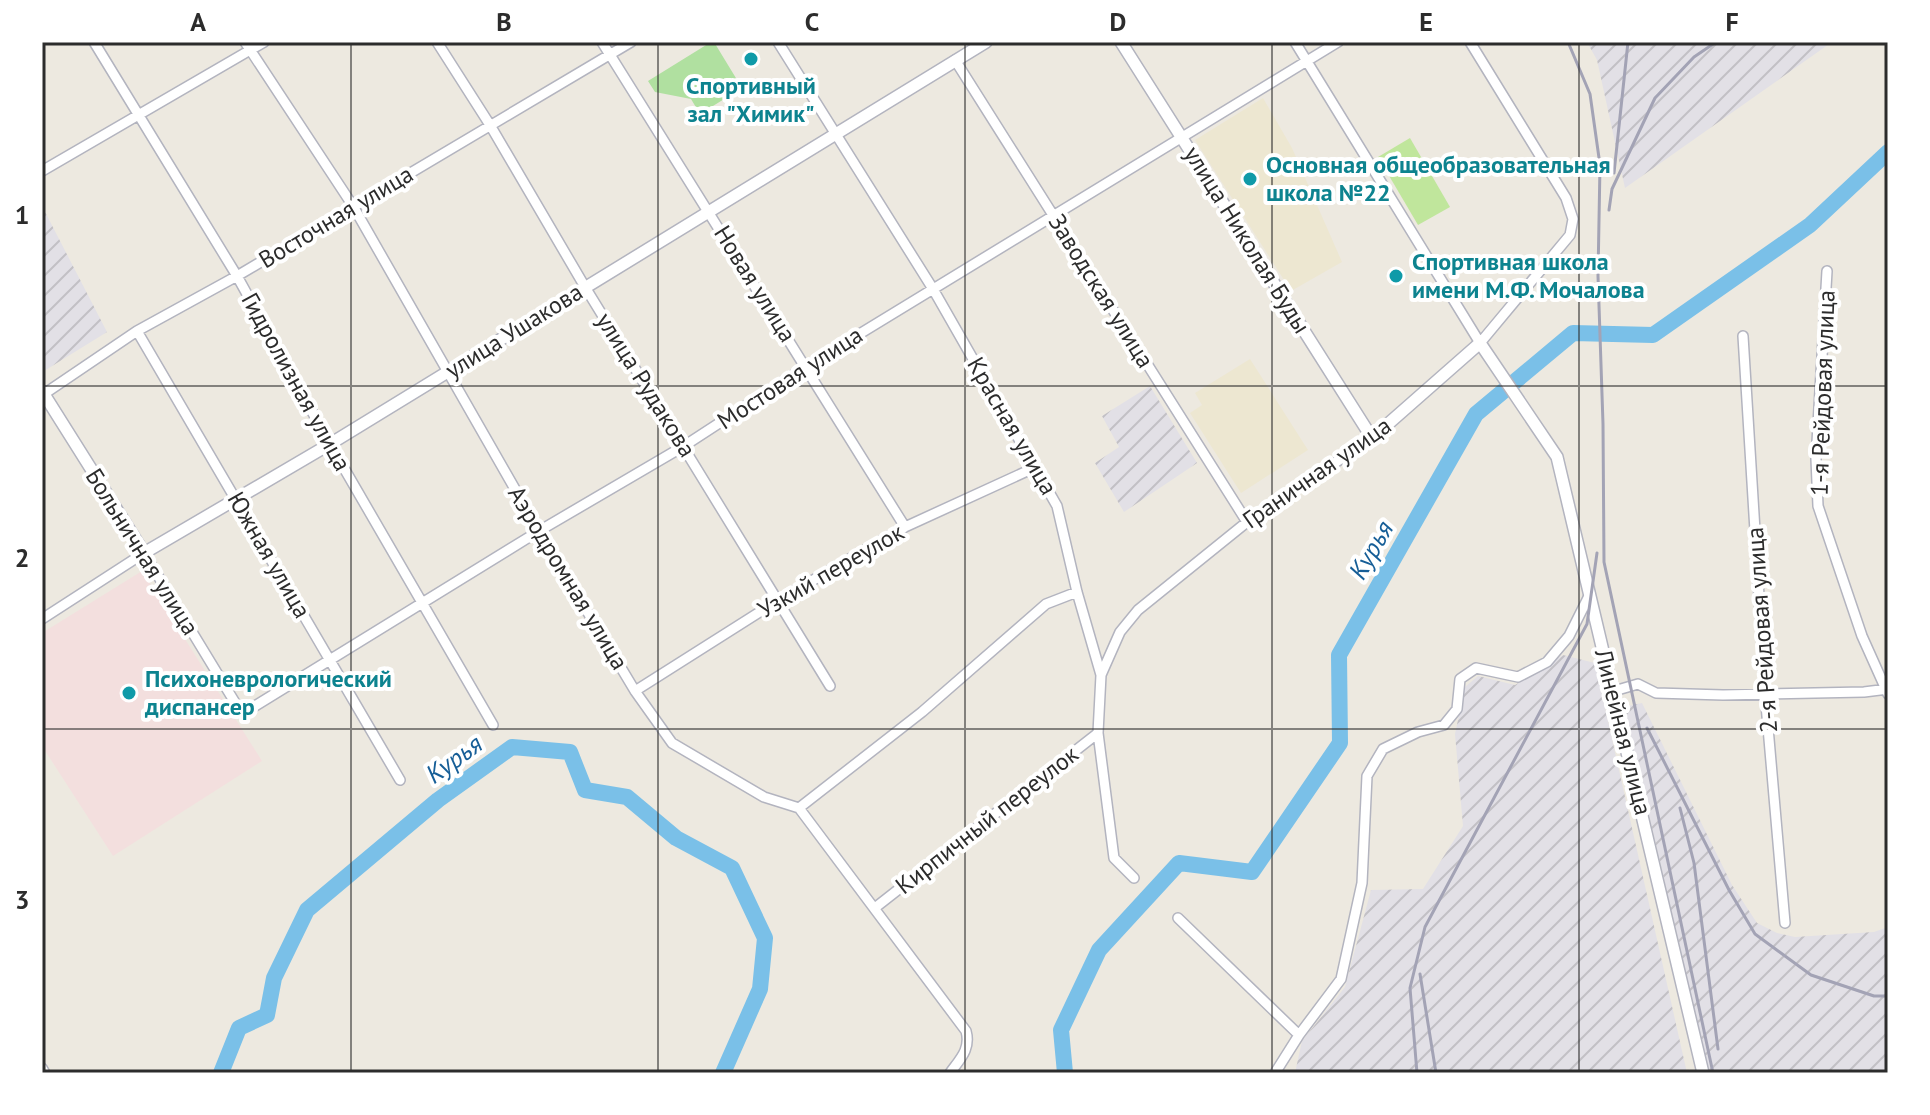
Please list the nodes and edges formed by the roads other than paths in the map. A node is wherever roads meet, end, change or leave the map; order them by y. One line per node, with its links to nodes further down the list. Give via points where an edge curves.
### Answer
1 (94, 42): 16 (street, Гидролизная улица)
2 (264, 42): 12 (street)
3 (437, 42): 17 (street, улица Рудакова)
4 (602, 42): 13 (street, Новая улица)
5 (631, 42): 13 (street, Восточная улица)
6 (778, 42): 18 (street, Красная улица)
7 (986, 42): 14 (street, улица Ушакова)
8 (1121, 42): 19 (street, улица Николая Буды)
9 (1295, 42): 15 (street)
10 (1338, 42): 15 (street, Мостовая улица)
11 (1470, 42): 30 (street, Граничная улица, via 1566,198 1573,219 1570,235)
12 (248, 46): 16 (street); 21 (street, Аэродромная улица)
13 (611, 55): 17 (street, Восточная улица); 22 (street, Новая улица)
14 (955, 60): 18 (street, улица Ушакова); 23 (street, Заводская улица)
15 (1307, 61): 19 (street, Мостовая улица); 30 (street)
16 (137, 116): 20 (street); 25 (street, Гидролизная улица)
17 (490, 125): 21 (street, Восточная улица); 26 (street, улица Рудакова)
18 (834, 134): 22 (street, улица Ушакова); 27 (street, Красная улица)
19 (1181, 136): 23 (street, Мостовая улица); 34 (street, улица Николая Буды)
20 (42, 171)
21 (353, 206): 25 (street, Восточная улица); 32 (street, Аэродромная улица)
22 (709, 212): 26 (street, улица Ушакова); 31 (street, Новая улица)
23 (1053, 215): 27 (street, Мостовая улица); 39 (street, Заводская улица)
24 (1827, 271): 53 (street, 1-я Рейдовая улица, via 1818,506 1862,636)
25 (237, 276): 28 (street, Восточная улица); 35 (street, Гидролизная улица)
26 (585, 287): 32 (street, улица Ушакова); 36 (street, улица Рудакова)
27 (933, 289): 31 (street, Мостовая улица); 37 (street, Красная улица)
28 (137, 331): 33 (street, Восточная улица); 38 (street, Южная улица)
29 (1743, 336): 54 (street, 2-я Рейдовая улица)
30 (1480, 343): 34 (street, Граничная улица); 44 (street, Линейная улица, via 1557,457)
31 (807, 366): 36 (street, Мостовая улица); 40 (street, Новая улица)
32 (449, 371): 35 (street, улица Ушакова); 41 (street, Аэродромная улица)
33 (43, 393): 42 (street, Больничная улица)
34 (1372, 438): 39 (street, Граничная улица)
35 (330, 444): 38 (street, улица Ушакова); 46 (street, Гидролизная улица)
36 (684, 446): 41 (street, Мостовая улица); 45 (street, улица Рудакова)
37 (1036, 467): 40 (street, Узкий переулок); 43 (street, Красная улица, via 1062,520)
38 (237, 498): 42 (street, улица Ушакова); 48 (street, Южная улица)
39 (1247, 522): 49 (street, Граничная улица, via 1128,621)
40 (905, 527): 45 (street, Узкий переулок)
41 (539, 531): 46 (street, Мостовая улица); 51 (street, Аэродромная улица)
42 (144, 553): 47 (street, улица Ушакова); 55 (street, Больничная улица)
43 (1077, 592): 49 (street, Красная улица); 59 (street, via 1046,604 922,712)
44 (1590, 594): 52 (street, Линейная улица); 64 (street, via 1569,636 1547,662 1518,677 1476,668 1460,679 1457,709 1444,725 1383,749 1367,776 1362,883 1341,979)
45 (777, 601): 50 (street, улица Рудакова); 51 (street, Узкий переулок)
46 (422, 603): 48 (street, Мостовая улица); 56 (street, Гидролизная улица)
47 (42, 619)
48 (329, 660): 55 (street, Мостовая улица); 58 (street, Южная улица)
49 (1101, 675): 57 (street, Красная улица)
50 (830, 686)
51 (635, 691): 59 (street, Аэродромная улица, via 672,743 764,797)
52 (1614, 691): 54 (street, via 1638,684 1656,693); 67 (street, Линейная улица)
53 (1887, 691): 54 (street)
54 (1765, 693): 63 (street, 2-я Рейдовая улица)
55 (242, 714)
56 (493, 725)
57 (1098, 733): 60 (street, Красная улица, via 1114,858); 61 (street, Кирпичный переулок)
58 (400, 780)
59 (799, 808): 61 (street)
60 (1134, 878)
61 (876, 907): 65 (street, via 968,1041)
62 (1178, 918): 64 (street)
63 (1785, 923)
64 (1299, 1035): 66 (street)
65 (950, 1073)
66 (1275, 1073)
67 (1703, 1073)

